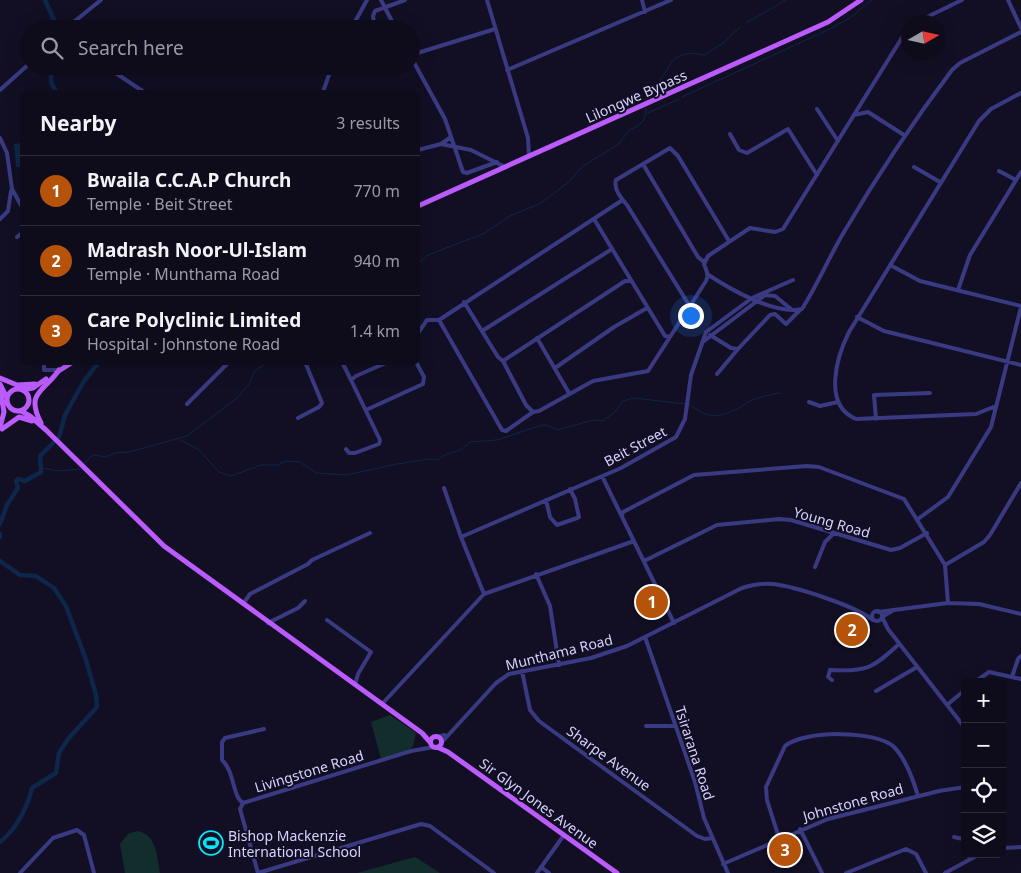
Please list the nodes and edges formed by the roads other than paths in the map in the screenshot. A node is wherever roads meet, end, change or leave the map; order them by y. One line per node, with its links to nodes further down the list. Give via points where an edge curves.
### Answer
1 (101, 0): 16 (street)
2 (367, 0): 17 (street)
3 (382, 0): 13 (street)
4 (405, 0): 13 (street)
5 (486, 0): 20 (street)
6 (642, 0): 14 (street)
7 (658, 0): 12 (street)
8 (671, 0): 12 (street)
9 (861, 0): 43 (main road, Lilongwe Bypass, via 828,22)
10 (962, 0): 15 (street)
11 (1008, 0): 21 (street)
12 (658, 7): 14 (street)
13 (385, 8): 18 (street, via 374,14); 19 (street)
14 (645, 12): 24 (street)
15 (931, 15)
16 (76, 20)
17 (356, 20)
18 (374, 20)
19 (391, 20)
20 (495, 29): 23 (street); 24 (street)
21 (1021, 30): 36 (street, via 956,65)
22 (901, 39): 34 (street)
23 (420, 53)
24 (507, 70): 43 (street, via 528,138)
25 (20, 72): 29 (street)
26 (420, 73): 37 (street)
27 (118, 75): 30 (street)
28 (329, 75): 31 (street)
29 (0, 90)
30 (141, 90)
31 (324, 90)
32 (1021, 93): 52 (street, via 986,112)
33 (818, 109): 39 (street)
34 (854, 115): 36 (street, via 868,112); 39 (street)
35 (730, 134): 50 (street, via 739,150 747,152 788,129)
36 (904, 135): 76 (street)
37 (451, 137): 40 (street); 41 (street)
38 (0, 138): 53 (street, via 7,153)
39 (838, 141): 50 (street)
40 (441, 144): 41 (street); 42 (street)
41 (454, 146): 44 (street); 44 (street, via 463,172)
42 (420, 149)
43 (529, 157): 46 (main road, Lilongwe Bypass)
44 (497, 162): 46 (street)
45 (643, 164): 54 (street, via 616,180); 61 (street, via 668,148 672,149); 63 (street)
46 (505, 167): 56 (main road, Lilongwe Bypass)
47 (914, 167): 52 (street)
48 (999, 171): 51 (street)
49 (1021, 172): 51 (street)
50 (817, 175): 61 (street, via 781,231 750,228)
51 (1016, 180): 68 (street, via 970,255)
52 (940, 182): 64 (street)
53 (12, 189): 55 (street); 57 (street, via 8,211)
54 (621, 201): 58 (street); 72 (street, via 627,205)
55 (20, 203)
56 (420, 205)
57 (0, 219)
58 (594, 219): 62 (street); 71 (street)
59 (20, 235): 60 (street)
60 (17, 237)
61 (729, 241): 63 (street)
62 (612, 249): 67 (street); 80 (street)
63 (704, 262): 65 (street)
64 (890, 265): 68 (street, via 920,281); 77 (street)
65 (707, 273): 69 (street); 72 (street, via 706,281)
66 (793, 280): 69 (street, Beit Street)
67 (632, 281): 74 (street); 83 (street, via 625,281)
68 (958, 290): 73 (street)
69 (752, 298): 70 (street); 84 (street, Beit Street, via 706,332)
70 (756, 301): 75 (street); 75 (street, via 772,295 783,300); 81 (street)
71 (464, 302): 78 (street); 80 (street)
72 (689, 305): 82 (street)
73 (1021, 306): 87 (street)
74 (647, 308): 82 (street, via 665,336); 96 (street)
75 (792, 310): 76 (street)
76 (800, 310): 85 (street, via 786,324 775,314 770,315)
77 (857, 318): 87 (street, via 884,331); 110 (street, via 839,355)
78 (439, 320): 79 (street, via 427,320); 115 (street, via 502,430 506,431)
79 (420, 330)
80 (482, 331): 86 (street)
81 (710, 335): 84 (street); 85 (street)
82 (670, 337): 106 (street, via 648,371 597,380)
83 (537, 338): 86 (street); 96 (street)
84 (700, 347): 121 (street, Beit Street, via 679,434)
85 (738, 349): 98 (street)
86 (503, 361): 115 (street)
87 (1007, 361): 88 (street); 112 (street)
88 (1021, 364)
89 (44, 365): 97 (street, via 44,370)
90 (67, 365): 97 (main road)
91 (226, 365): 111 (street)
92 (307, 365): 116 (street, via 322,403)
93 (344, 365): 101 (street)
94 (381, 365): 101 (street)
95 (418, 365): 113 (street, via 424,377 423,384)
96 (554, 368): 106 (street)
97 (59, 370): 100 (main road); 118 (main road, via 35,398)
98 (717, 374)
99 (0, 379): 100 (main road, via 24,386); 104 (main road, via 7,387)
100 (47, 379): 104 (main road, via 33,388); 108 (main road)
101 (351, 380): 113 (street)
102 (0, 384): 107 (main road)
103 (0, 389): 119 (main road, via 4,412)
104 (18, 389): 107 (main road, via 10,393); 108 (main road, via 27,394)
105 (930, 392): 117 (street, via 874,395)
106 (569, 393): 115 (street)
107 (7, 402): 114 (main road, via 12,410); 119 (main road, via 8,415)
108 (29, 402): 114 (main road); 118 (main road)
109 (809, 402): 110 (street, via 820,406)
110 (838, 402): 117 (street, via 853,418)
111 (186, 404)
112 (996, 406): 117 (street, via 976,414); 127 (street, via 988,432 948,498)
113 (366, 410): 120 (street, via 379,444 355,454)
114 (20, 411): 118 (main road); 119 (main road)
115 (533, 412)
116 (298, 418)
117 (876, 419)
118 (40, 424): 119 (main road, via 22,416); 140 (main road, via 157,540)
119 (0, 429)
120 (346, 449)
121 (602, 476): 124 (street); 126 (street, Beit Street)
122 (1021, 483): 134 (street, via 984,542)
123 (444, 488): 131 (street)
124 (570, 489): 125 (street); 125 (street, via 579,511 577,518 556,525 550,517)
125 (546, 500): 131 (street)
126 (622, 516): 127 (street, via 623,512 694,475 807,466 901,497); 132 (street, Beit Street)
127 (918, 519): 130 (street)
128 (370, 533): 140 (street, via 250,594)
129 (834, 533): 130 (street, Young Road, via 893,550); 133 (street, Young Road, via 787,520 722,524); 135 (street, via 825,542)
130 (927, 533): 134 (street)
131 (461, 538): 137 (street)
132 (634, 541): 133 (street, Beit Street); 136 (street)
133 (644, 561): 149 (street, Beit Street)
134 (945, 565): 139 (street)
135 (815, 567)
136 (536, 574): 137 (street); 154 (street, via 550,606)
137 (484, 594): 166 (street)
138 (305, 600): 148 (street, via 298,608)
139 (948, 603): 141 (street); 144 (street, via 978,604)
140 (242, 604): 148 (main road)
141 (892, 611): 143 (street); 145 (street)
142 (860, 612): 143 (street); 147 (street); 149 (street, Munthama Road, via 793,588 760,584 736,590)
143 (876, 612): 145 (street); 147 (street, via 872,614)
144 (1021, 614)
145 (882, 617): 147 (street); 150 (street)
146 (327, 620): 163 (street, via 370,652)
147 (875, 620): 150 (street)
148 (268, 623): 163 (main road)
149 (674, 623): 151 (street, Munthama Road)
150 (888, 629): 152 (street)
151 (645, 637): 154 (street, Munthama Road, via 610,652); 170 (street, Tsirarana Road)
152 (899, 644): 156 (street); 161 (street, via 879,662 864,669 851,672 830,670 828,677)
153 (1021, 656): 155 (street)
154 (559, 665): 158 (street, Munthama Road)
155 (1016, 666): 157 (street); 159 (street)
156 (917, 667): 164 (street); 167 (street)
157 (1021, 668)
158 (522, 671): 173 (street, Munthama Road, via 499,680 447,734); 182 (street, Sharpe Avenue, via 530,710 539,721 697,836)
159 (1012, 677): 160 (street, via 989,672); 162 (street)
160 (981, 678)
161 (832, 680)
162 (1021, 680)
163 (356, 685): 166 (main road)
164 (876, 691)
165 (961, 693): 167 (street)
166 (382, 704): 172 (main road)
167 (948, 704): 168 (street)
168 (961, 723)
169 (646, 726): 170 (street)
170 (675, 726): 182 (street, Tsirarana Road)
171 (264, 729): 178 (street, via 222,741 222,760 230,767 237,797)
172 (422, 733): 173 (main road); 174 (main road)
173 (438, 739): 174 (main road); 174 (main road); 175 (main road)
174 (434, 745): 175 (main road); 178 (street, Livingstone Road)
175 (448, 752): 180 (main road, Sir Glyn Jones Avenue)
176 (961, 787): 177 (street, Johnstone Road)
177 (918, 796): 179 (street, Johnstone Road); 183 (street, via 901,756 887,741 831,733 792,742 783,749 767,783 766,796)
178 (243, 803): 192 (street, Livingstone Road, via 240,809)
179 (800, 829): 183 (street, Johnstone Road); 198 (street)
180 (564, 835): 189 (street); 196 (main road, Sir Glyn Jones Avenue)
181 (954, 837): 184 (street)
182 (712, 838): 188 (street, Tsirarana Road)
183 (779, 838): 188 (street, Johnstone Road)
184 (961, 839)
185 (1021, 847): 186 (street)
186 (1006, 848)
187 (973, 858): 201 (street)
188 (723, 864): 197 (street, Tsirarana Road)
189 (541, 867): 194 (street); 195 (street)
190 (20, 873): 191 (street, via 53,838 77,830 84,835)
191 (94, 873)
192 (258, 873): 193 (street, via 421,824 430,826)
193 (494, 873)
194 (537, 873)
195 (549, 873)
196 (617, 873)
197 (728, 873)
198 (822, 873)
199 (846, 873): 200 (street, via 906,850 916,854)
200 (926, 873)
201 (945, 873)

